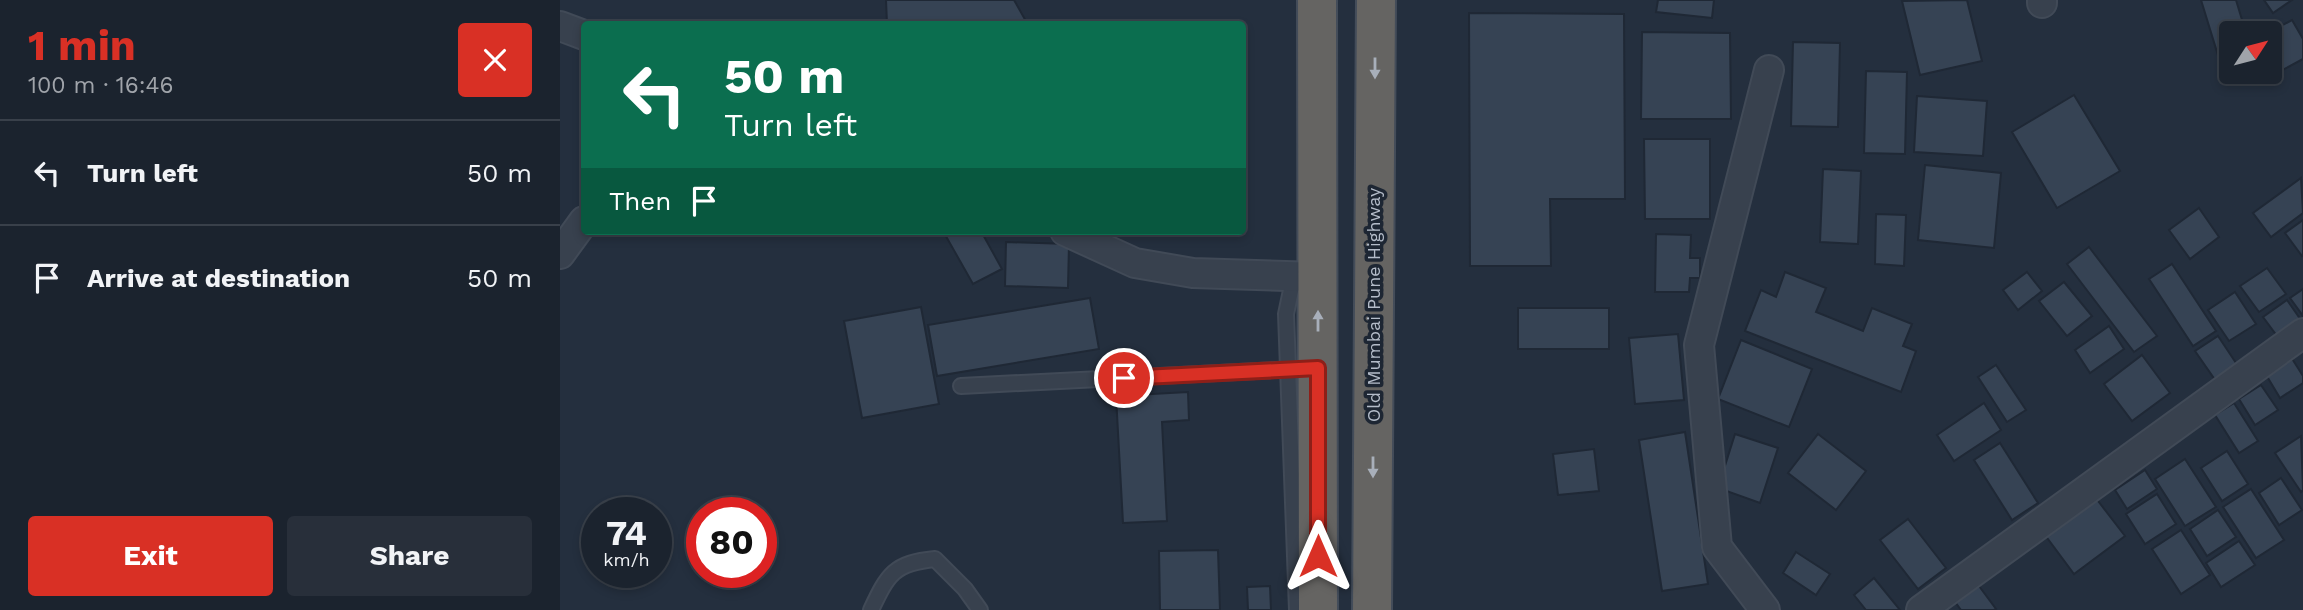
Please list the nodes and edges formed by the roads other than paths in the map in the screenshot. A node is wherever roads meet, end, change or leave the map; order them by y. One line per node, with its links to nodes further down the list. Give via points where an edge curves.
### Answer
1 (1317, 0): 9 (highway)
2 (1376, 0): 17 (highway, Old Mumbai Pune Highway, one-way to 17)
3 (560, 26): 4 (street)
4 (581, 34)
5 (1769, 70): 18 (street, via 1699,345 1717,547)
6 (581, 224): 8 (street)
7 (1074, 235): 9 (street, via 1135,263 1193,273)
8 (560, 254)
9 (1306, 277): 11 (highway)
10 (2303, 333): 19 (street)
11 (1302, 369): 12 (lane); 15 (lane); 16 (highway)
12 (961, 386)
13 (872, 610): 14 (lane, via 884,582 908,561 935,559)
14 (980, 610)
15 (1297, 610)
16 (1318, 610)
17 (1372, 610)
18 (1765, 610)
19 (1921, 610)

